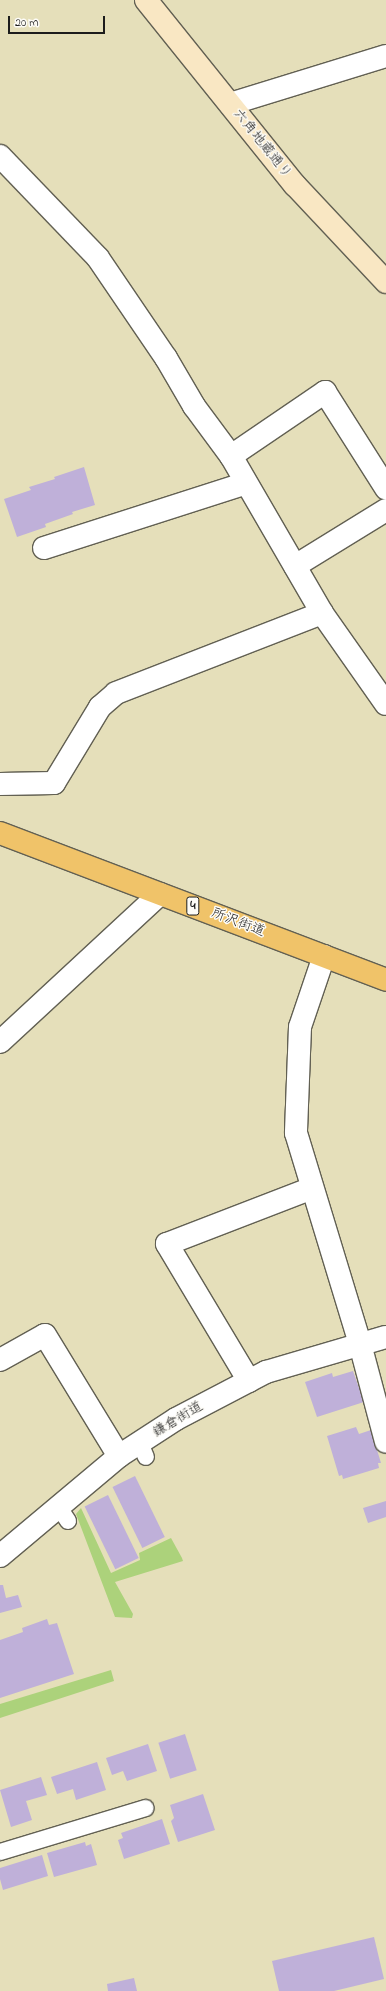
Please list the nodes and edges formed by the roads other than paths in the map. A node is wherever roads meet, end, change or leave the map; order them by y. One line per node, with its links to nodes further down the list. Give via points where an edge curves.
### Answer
1 (146, 0): 3 (street, 六角地蔵通り)
2 (386, 56): 3 (street)
3 (230, 104): 5 (street, 六角地蔵通り, via 295,185)
4 (0, 156): 6 (street, via 98,258 166,358 194,406)
5 (386, 282)
6 (231, 456): 7 (street); 8 (street, via 325,392)
7 (246, 483): 10 (street); 11 (street)
8 (386, 488)
9 (386, 510): 11 (street)
10 (44, 548)
11 (295, 566): 12 (street)
12 (322, 613): 13 (street); 15 (street, via 116,693 100,707 54,783)
13 (379, 678): 14 (street)
14 (386, 704)
15 (0, 784)
16 (0, 833): 17 (main road, 所沢街道 / 4)
17 (160, 894): 18 (main road, 所沢街道 / 4); 20 (street)
18 (324, 956): 19 (main road, 所沢街道 / 4); 21 (street, via 300,1028 296,1133)
19 (386, 980)
20 (0, 1042)
21 (312, 1188): 23 (street); 25 (street, via 167,1244)
22 (386, 1337): 23 (street, 鎌倉街道)
23 (360, 1344): 25 (street, 鎌倉街道, via 266,1372); 26 (street)
24 (0, 1360): 27 (street, via 45,1335)
25 (249, 1380): 27 (street, 鎌倉街道, via 176,1419 143,1450)
26 (386, 1442)
27 (119, 1456): 28 (street, 鎌倉街道, via 63,1514)
28 (0, 1556)
29 (146, 1808): 30 (lane)
30 (0, 1852)

